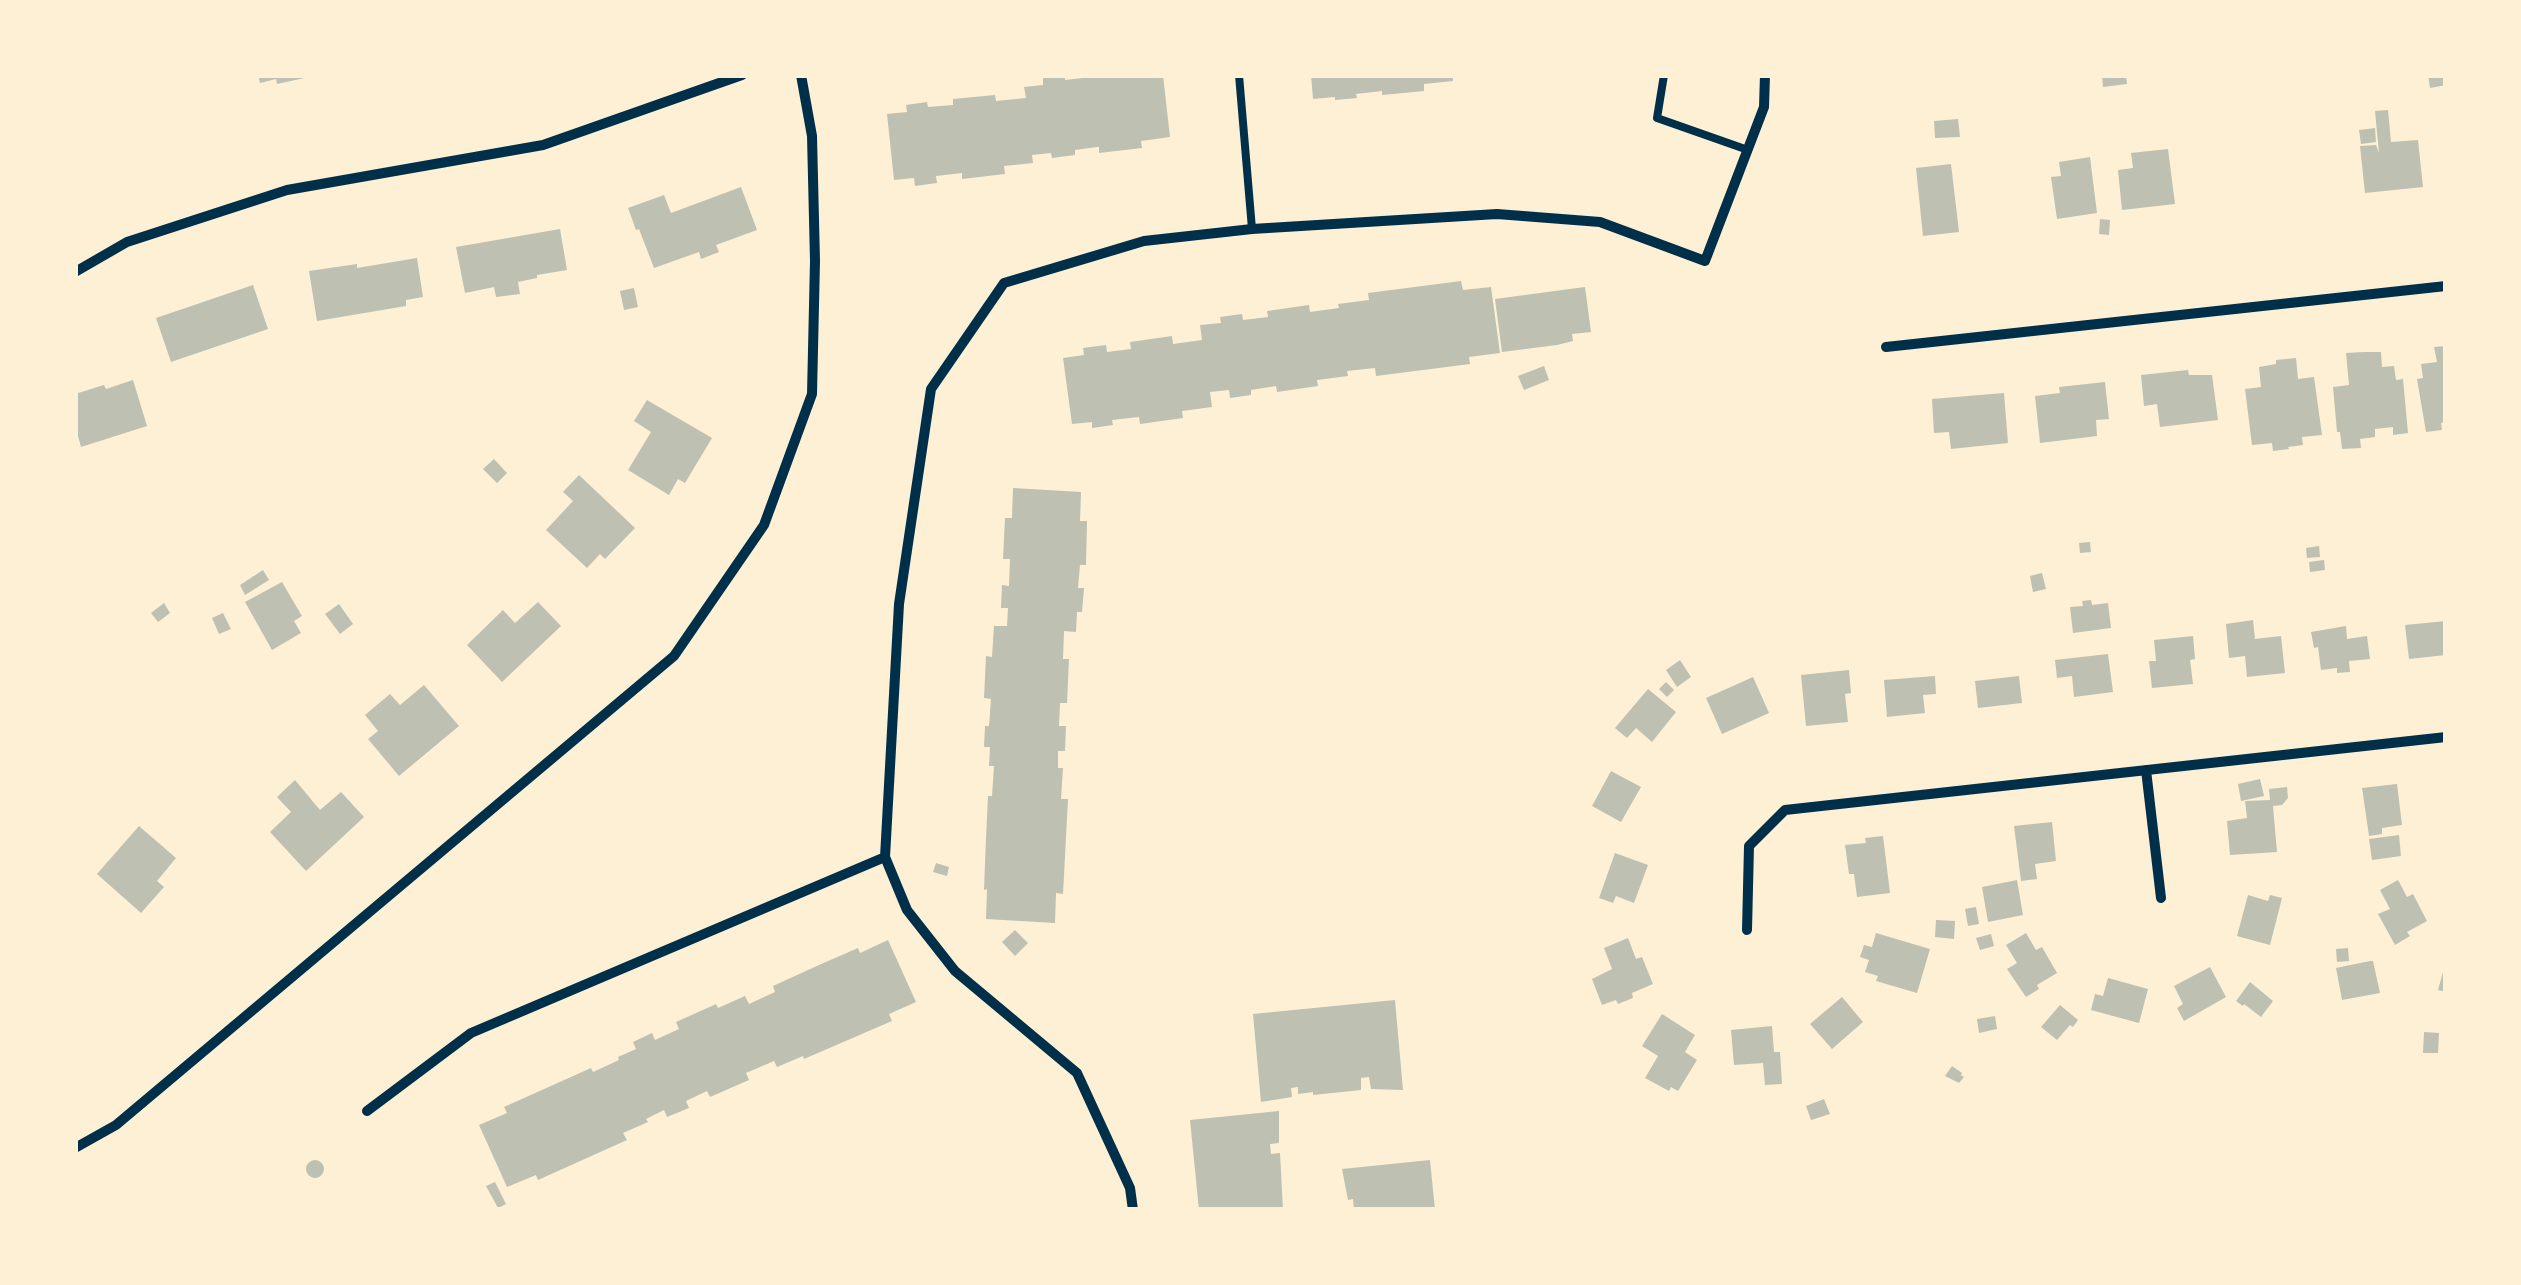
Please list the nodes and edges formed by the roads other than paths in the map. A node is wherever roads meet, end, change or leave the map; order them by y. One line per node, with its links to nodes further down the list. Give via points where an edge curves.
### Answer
1 (742, 75): 8 (street, via 543,146 287,190 127,242)
2 (801, 75): 17 (street, via 812,136 812,394 764,525 674,656 116,1125)
3 (1238, 75): 7 (lane)
4 (1664, 75): 6 (lane, via 1657,118)
5 (1765, 75): 6 (street, via 1764,107)
6 (1748, 150): 7 (street, via 1705,261 1600,222 1497,214)
7 (1252, 229): 13 (street, via 1144,242 1004,282 931,390 899,604)
8 (75, 272)
9 (2446, 286): 10 (street)
10 (1886, 347)
11 (2446, 738): 12 (street)
12 (2146, 770): 14 (street); 15 (street, via 1785,810 1749,846)
13 (885, 857): 16 (street, via 471,1033); 18 (street, via 907,910 955,971 1076,1073 1130,1188)
14 (2161, 898)
15 (1747, 930)
16 (368, 1111)
17 (75, 1148)
18 (1133, 1210)

